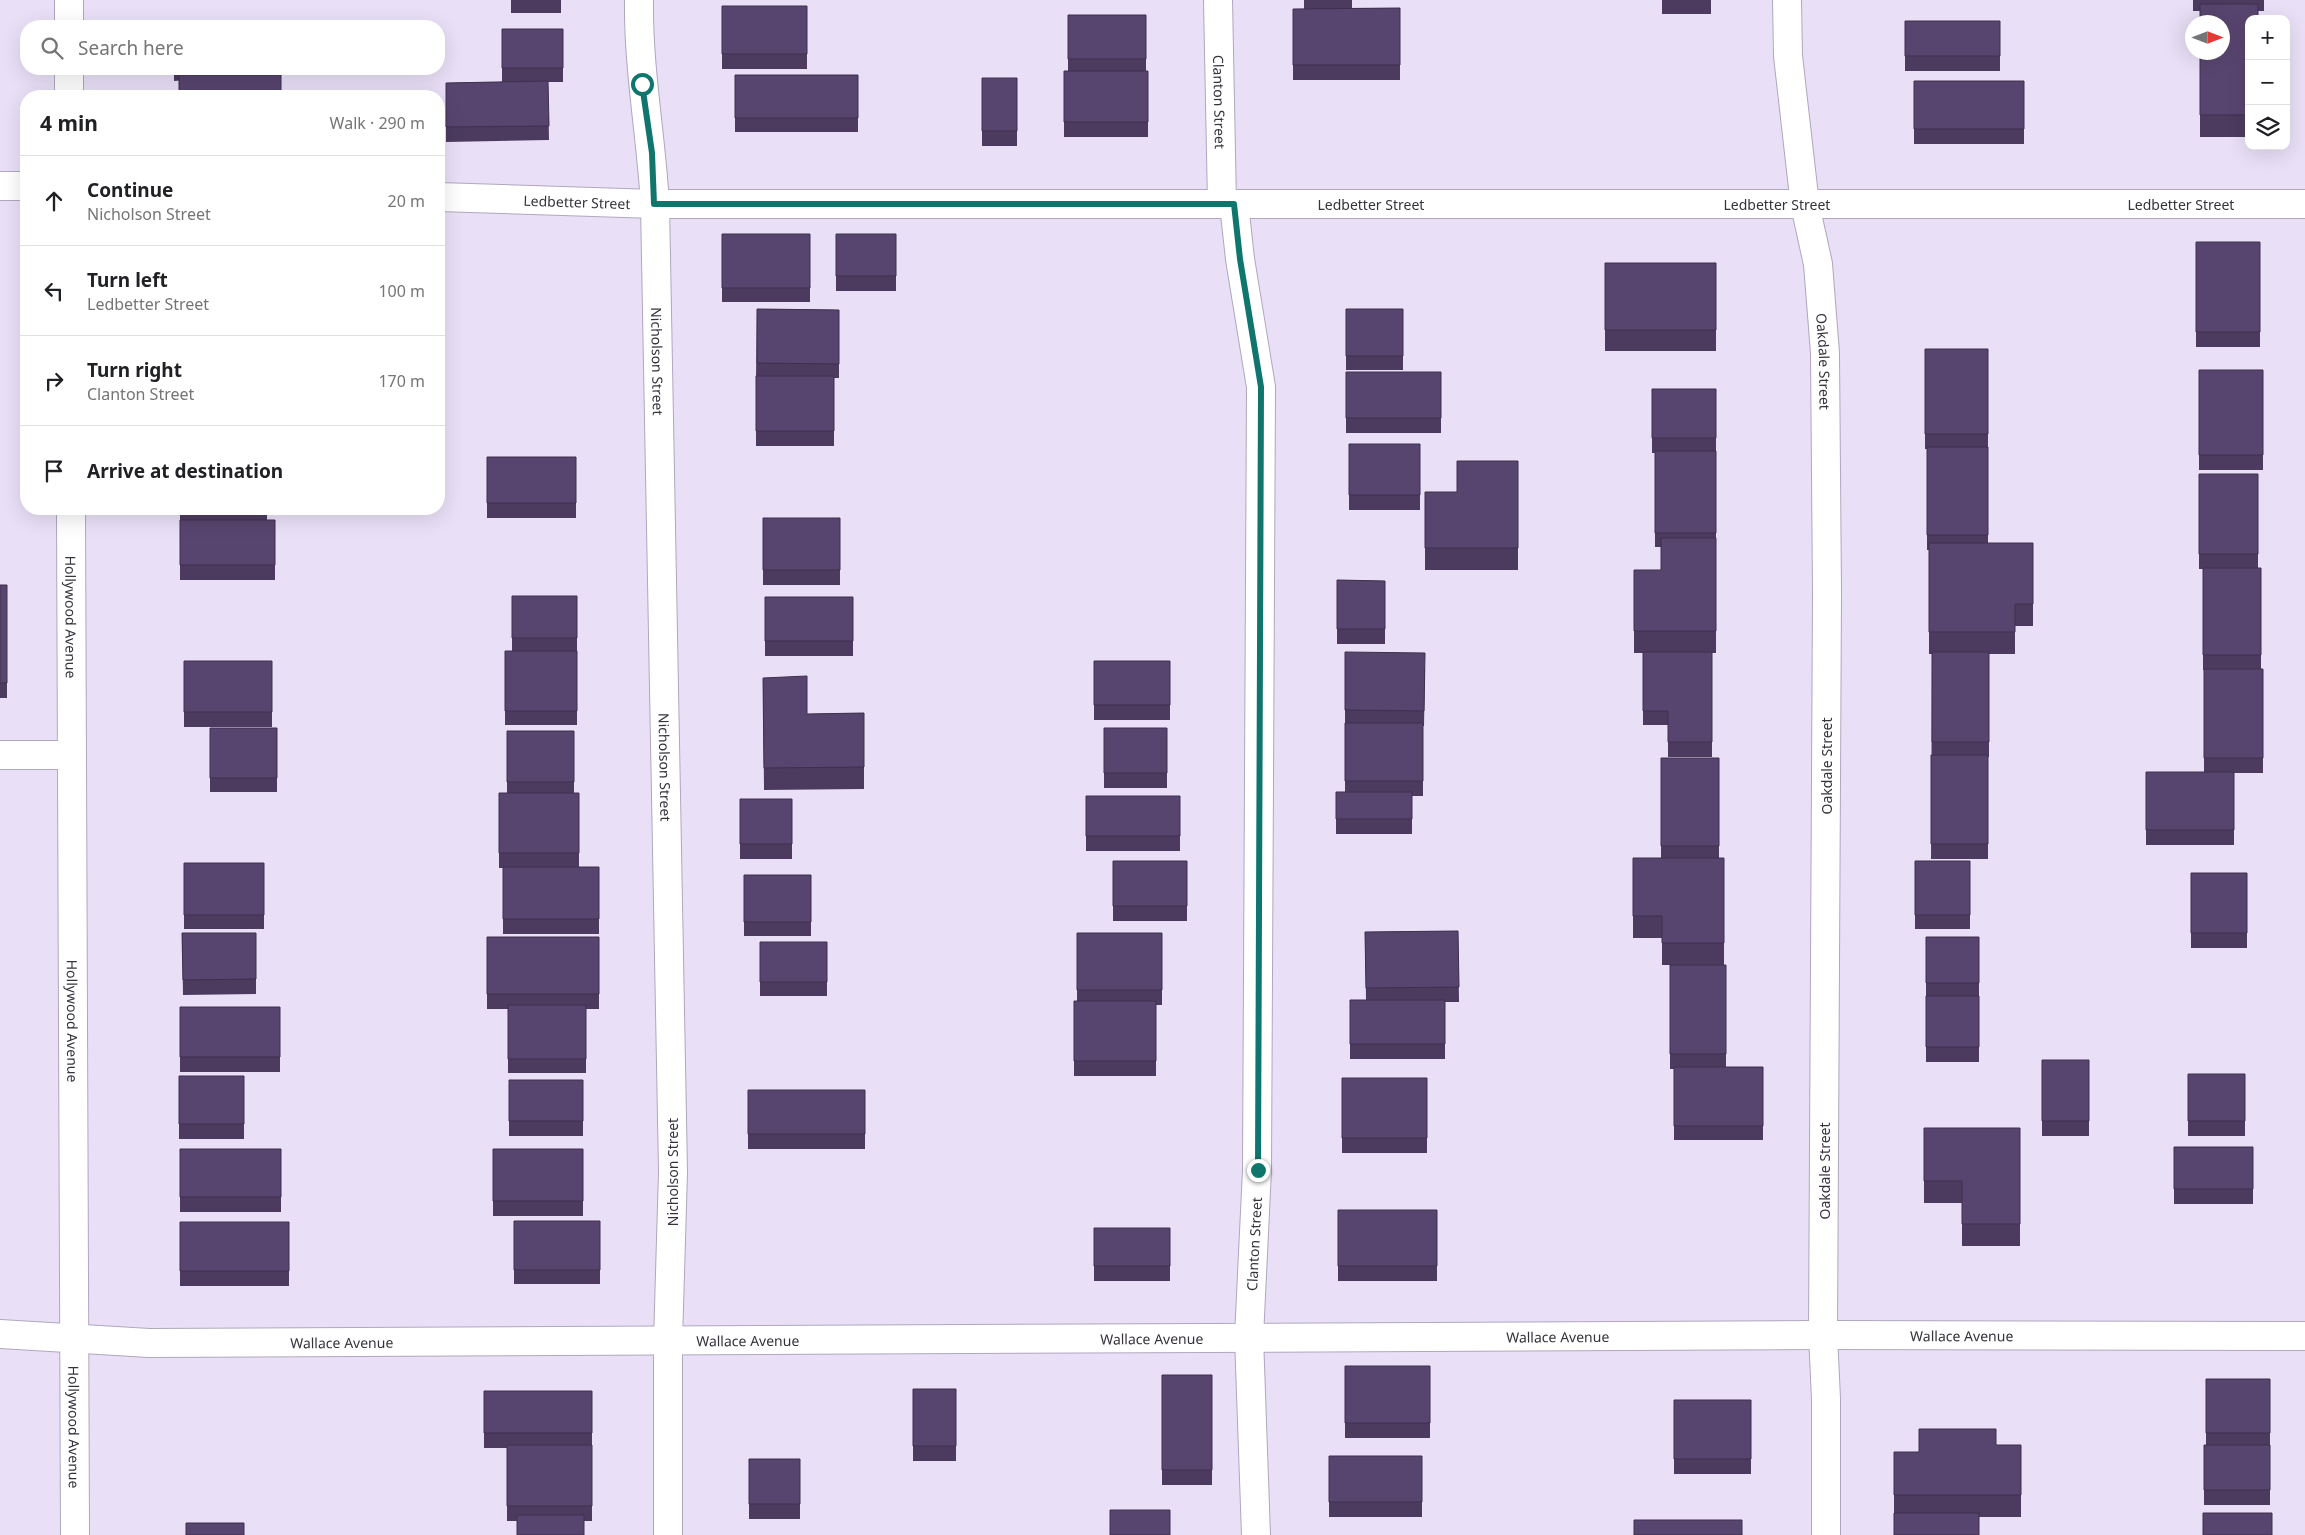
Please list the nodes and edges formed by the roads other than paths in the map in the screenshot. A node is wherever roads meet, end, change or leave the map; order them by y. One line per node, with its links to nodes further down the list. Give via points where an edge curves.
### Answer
1 (69, 0): 5 (street)
2 (639, 0): 11 (street, Nicholson Street, via 642,84 652,153)
3 (1218, 0): 12 (street, Clanton Street)
4 (1787, 0): 14 (street, Oakdale Street, via 1788,56)
5 (69, 20)
6 (69, 75): 7 (street)
7 (70, 90)
8 (0, 186): 9 (street)
9 (20, 186)
10 (445, 197): 11 (street, Ledbetter Street)
11 (654, 204): 12 (street, Ledbetter Street); 23 (street, Nicholson Street, via 673,1172)
12 (1228, 204): 14 (street, Ledbetter Street); 21 (street, Clanton Street, via 1261,387 1258,1170)
13 (2305, 204): 14 (street, Ledbetter Street)
14 (1805, 205): 19 (street, Oakdale Street, via 1818,264 1825,353)
15 (71, 515): 17 (street, Hollywood Avenue)
16 (0, 755): 17 (street)
17 (72, 755): 22 (street, Hollywood Avenue)
18 (0, 1334): 22 (street, Wallace Avenue)
19 (1823, 1335): 20 (street, Wallace Avenue); 21 (street, Wallace Avenue); 27 (street, Oakdale Street)
20 (2305, 1336)
21 (1249, 1337): 23 (street, Wallace Avenue); 26 (street, Clanton Street)
22 (74, 1339): 23 (street, Wallace Avenue, via 149,1343); 24 (street, Hollywood Avenue)
23 (668, 1341): 25 (street, Nicholson Street)
24 (75, 1535)
25 (668, 1535)
26 (1256, 1535)
27 (1826, 1535)

